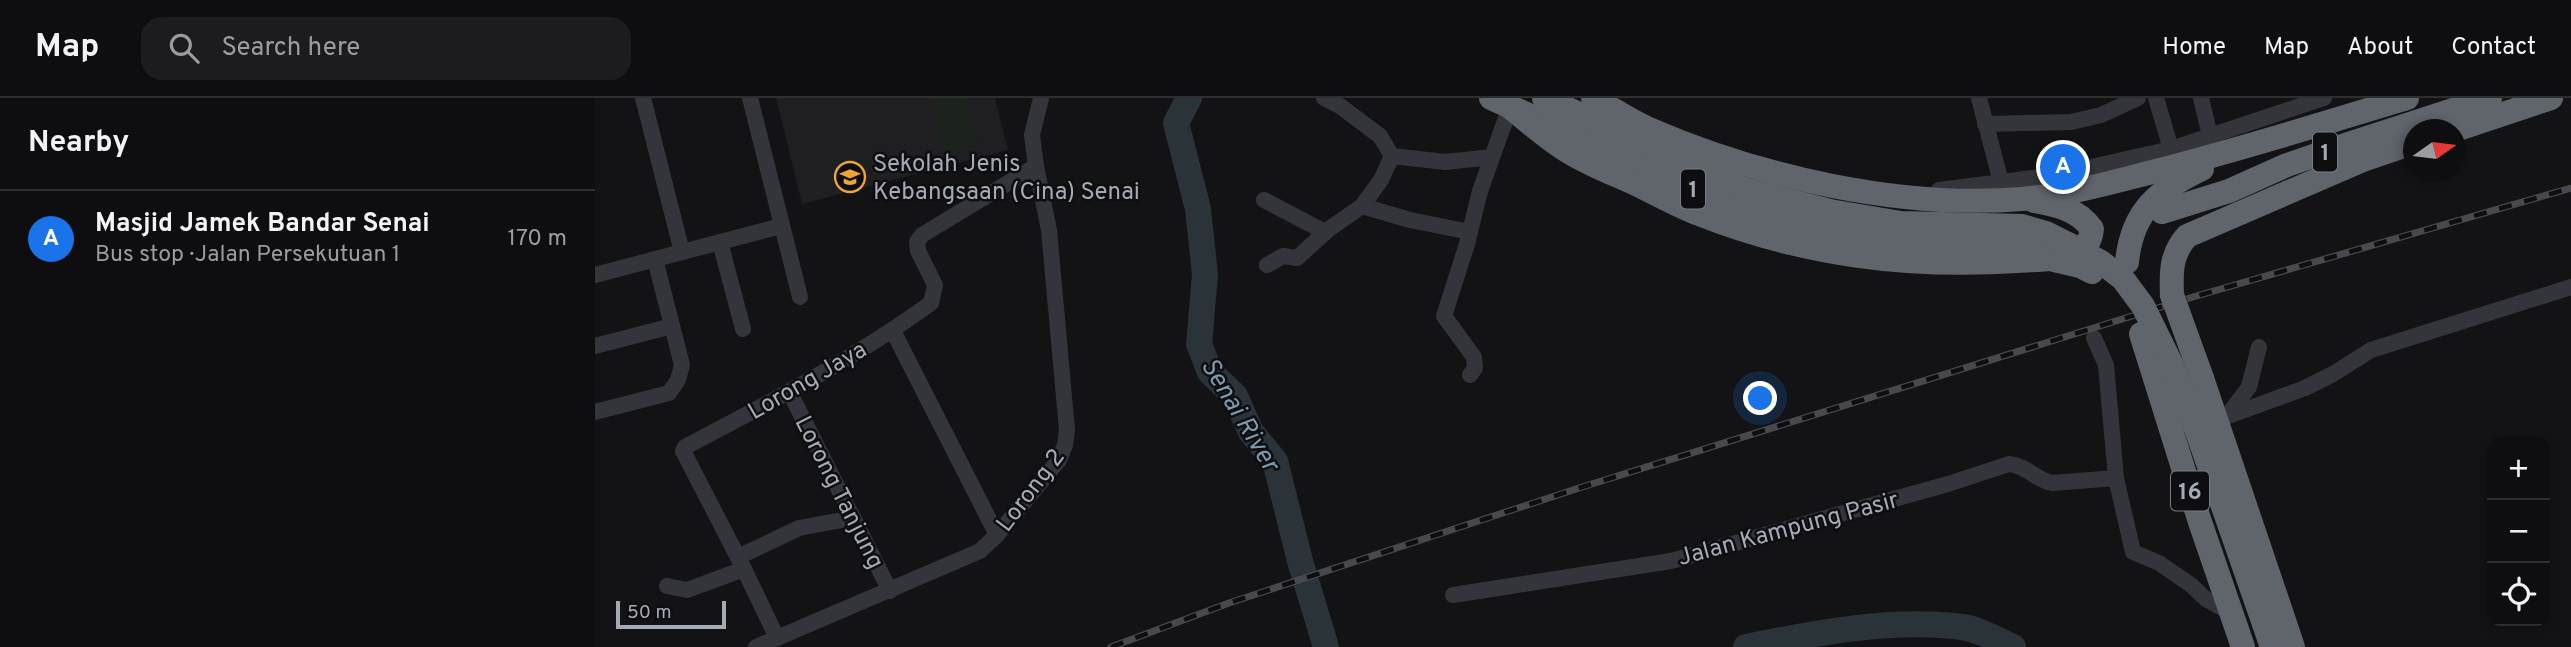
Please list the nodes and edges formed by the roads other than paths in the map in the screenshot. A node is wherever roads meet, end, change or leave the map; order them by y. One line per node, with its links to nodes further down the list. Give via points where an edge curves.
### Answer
1 (643, 98): 36 (street)
2 (750, 98): 31 (street)
3 (1041, 98): 24 (street, Lorong 2, via 1032,135)
4 (1324, 98): 22 (street, via 1380,136)
5 (1544, 98): 52 (highway, bridge, via 1744,189 1901,223 2022,226 2046,233 2123,279 2143,306 2172,365)
6 (1593, 98): 26 (highway, 1, via 1648,128 1749,165 1815,183)
7 (1979, 98): 16 (street)
8 (2138, 98): 16 (street, via 2101,115 2071,122)
9 (2156, 98): 21 (street)
10 (2201, 98): 18 (street)
11 (2324, 98): 18 (street)
12 (2407, 98): 20 (highway, 1)
13 (2490, 98): 30 (highway, 1)
14 (2551, 98): 17 (highway)
15 (1501, 102): 23 (street); 35 (highway, 1, via 1702,193 1784,221 1886,239)
16 (1986, 124): 25 (street)
17 (2466, 126)
18 (2210, 136): 21 (street)
19 (2403, 146): 52 (highway, bridge, via 2187,236 2177,247 2171,265 2172,295)
20 (2247, 148): 27 (highway, 1, via 2085,189); 45 (highway, bridge, via 2175,182 2139,218 2129,239 2127,262)
21 (2171, 149): 25 (street, via 2056,175)
22 (1392, 156): 23 (street, via 1445,162); 29 (street)
23 (1492, 157): 33 (street)
24 (1036, 166): 44 (street, Lorong Jaya, via 922,234 918,251 935,285 931,303); 55 (street, Lorong 2, via 1049,230 1067,430 1059,460)
25 (2001, 182): 26 (street)
26 (1882, 194): 27 (highway, 1, via 1923,199)
27 (2022, 199): 35 (highway, via 2074,212 2092,229 2091,241 2083,251)
28 (1264, 200): 32 (street)
29 (1362, 206): 32 (street); 33 (street)
30 (2162, 212)
31 (781, 226): 34 (street); 41 (street)
32 (1325, 232): 38 (street, via 1297,258 1283,256)
33 (1470, 232): 49 (street, via 1444,316 1474,357 1475,368)
34 (720, 242): 36 (street); 43 (street)
35 (2045, 250): 45 (highway, via 2092,272 2119,295)
36 (681, 252): 37 (street)
37 (655, 259): 39 (street); 42 (street)
38 (1267, 265)
39 (595, 275)
40 (2571, 287): 52 (street, via 2371,350 2305,388)
41 (800, 297)
42 (672, 326): 47 (street); 51 (street, via 682,365 669,393)
43 (743, 329)
44 (893, 331): 50 (street, Lorong Jaya); 55 (street)
45 (2141, 334): 60 (highway, 16)
46 (2094, 338): 53 (street, via 2106,365)
47 (595, 346)
48 (2259, 347): 52 (street, via 2249,387)
49 (1469, 375)
50 (790, 393): 54 (street, Lorong Tanjung); 56 (street, Lorong Jaya, via 683,451)
51 (595, 412)
52 (2213, 420): 64 (highway); 65 (highway)
53 (2116, 478): 59 (street, Jalan Kampung Pasir, via 2052,483 2009,464 1671,561); 60 (street, via 2133,552 2159,563)
54 (853, 518): 56 (street, via 799,528); 58 (street, Lorong Tanjung)
55 (997, 535): 58 (street, Lorong 2, via 980,551)
56 (741, 563): 57 (street, via 687,590); 61 (street, Lorong Jaya)
57 (667, 586)
58 (890, 591): 61 (street, Lorong 2)
59 (1453, 595)
60 (2231, 613): 63 (highway, 16)
61 (777, 638): 62 (street, Lorong 2)
62 (756, 647)
63 (2243, 647)
64 (2273, 647)
65 (2293, 647)

